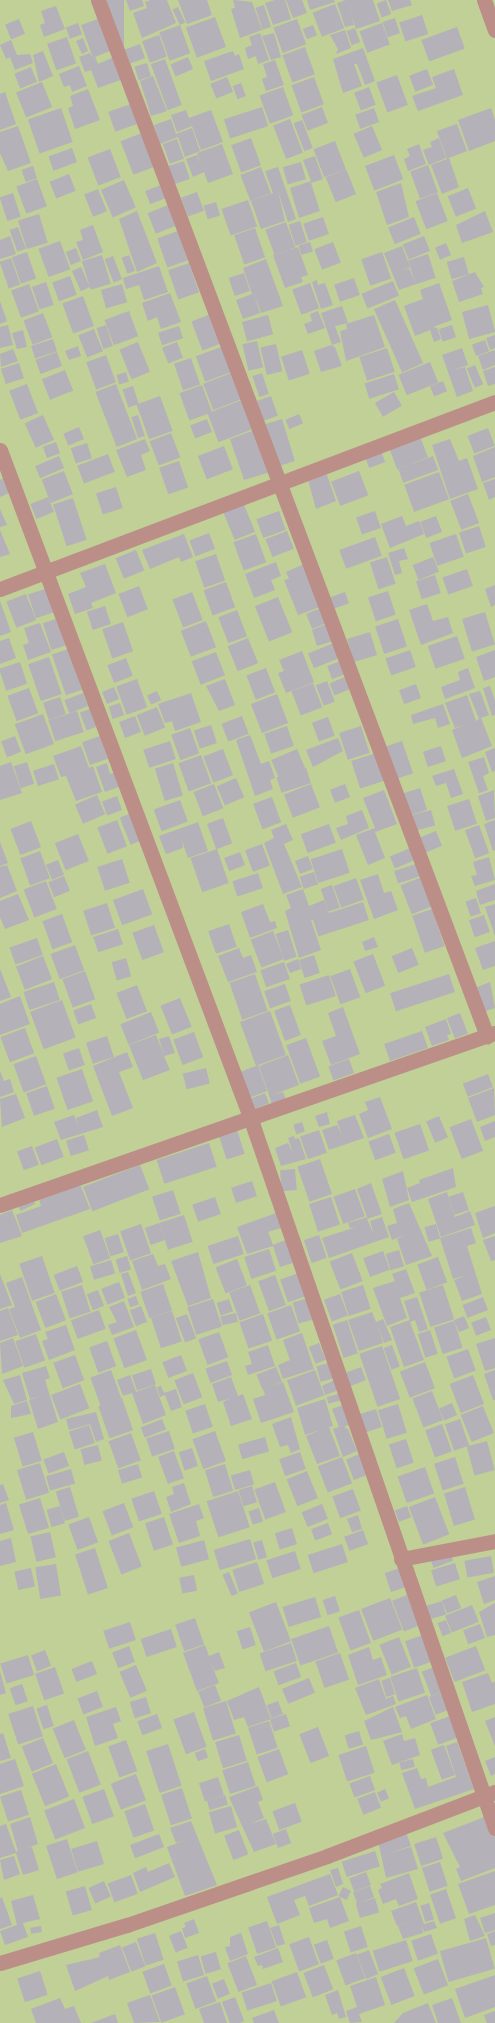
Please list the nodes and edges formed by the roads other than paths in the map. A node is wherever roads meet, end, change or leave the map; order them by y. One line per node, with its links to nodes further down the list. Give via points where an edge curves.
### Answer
1 (98, 0): 6 (street)
2 (484, 0): 3 (street)
3 (495, 30)
4 (495, 402): 6 (street)
5 (0, 450): 7 (street)
6 (279, 485): 7 (street); 9 (street)
7 (44, 571): 8 (street); 10 (street)
8 (0, 589)
9 (491, 1035): 10 (street)
10 (250, 1117): 11 (street); 13 (street)
11 (0, 1205)
12 (495, 1541): 13 (street)
13 (401, 1559): 14 (street)
14 (489, 1794): 15 (street); 16 (street, via 327,1856 127,1925)
15 (495, 1828)
16 (0, 1963)

